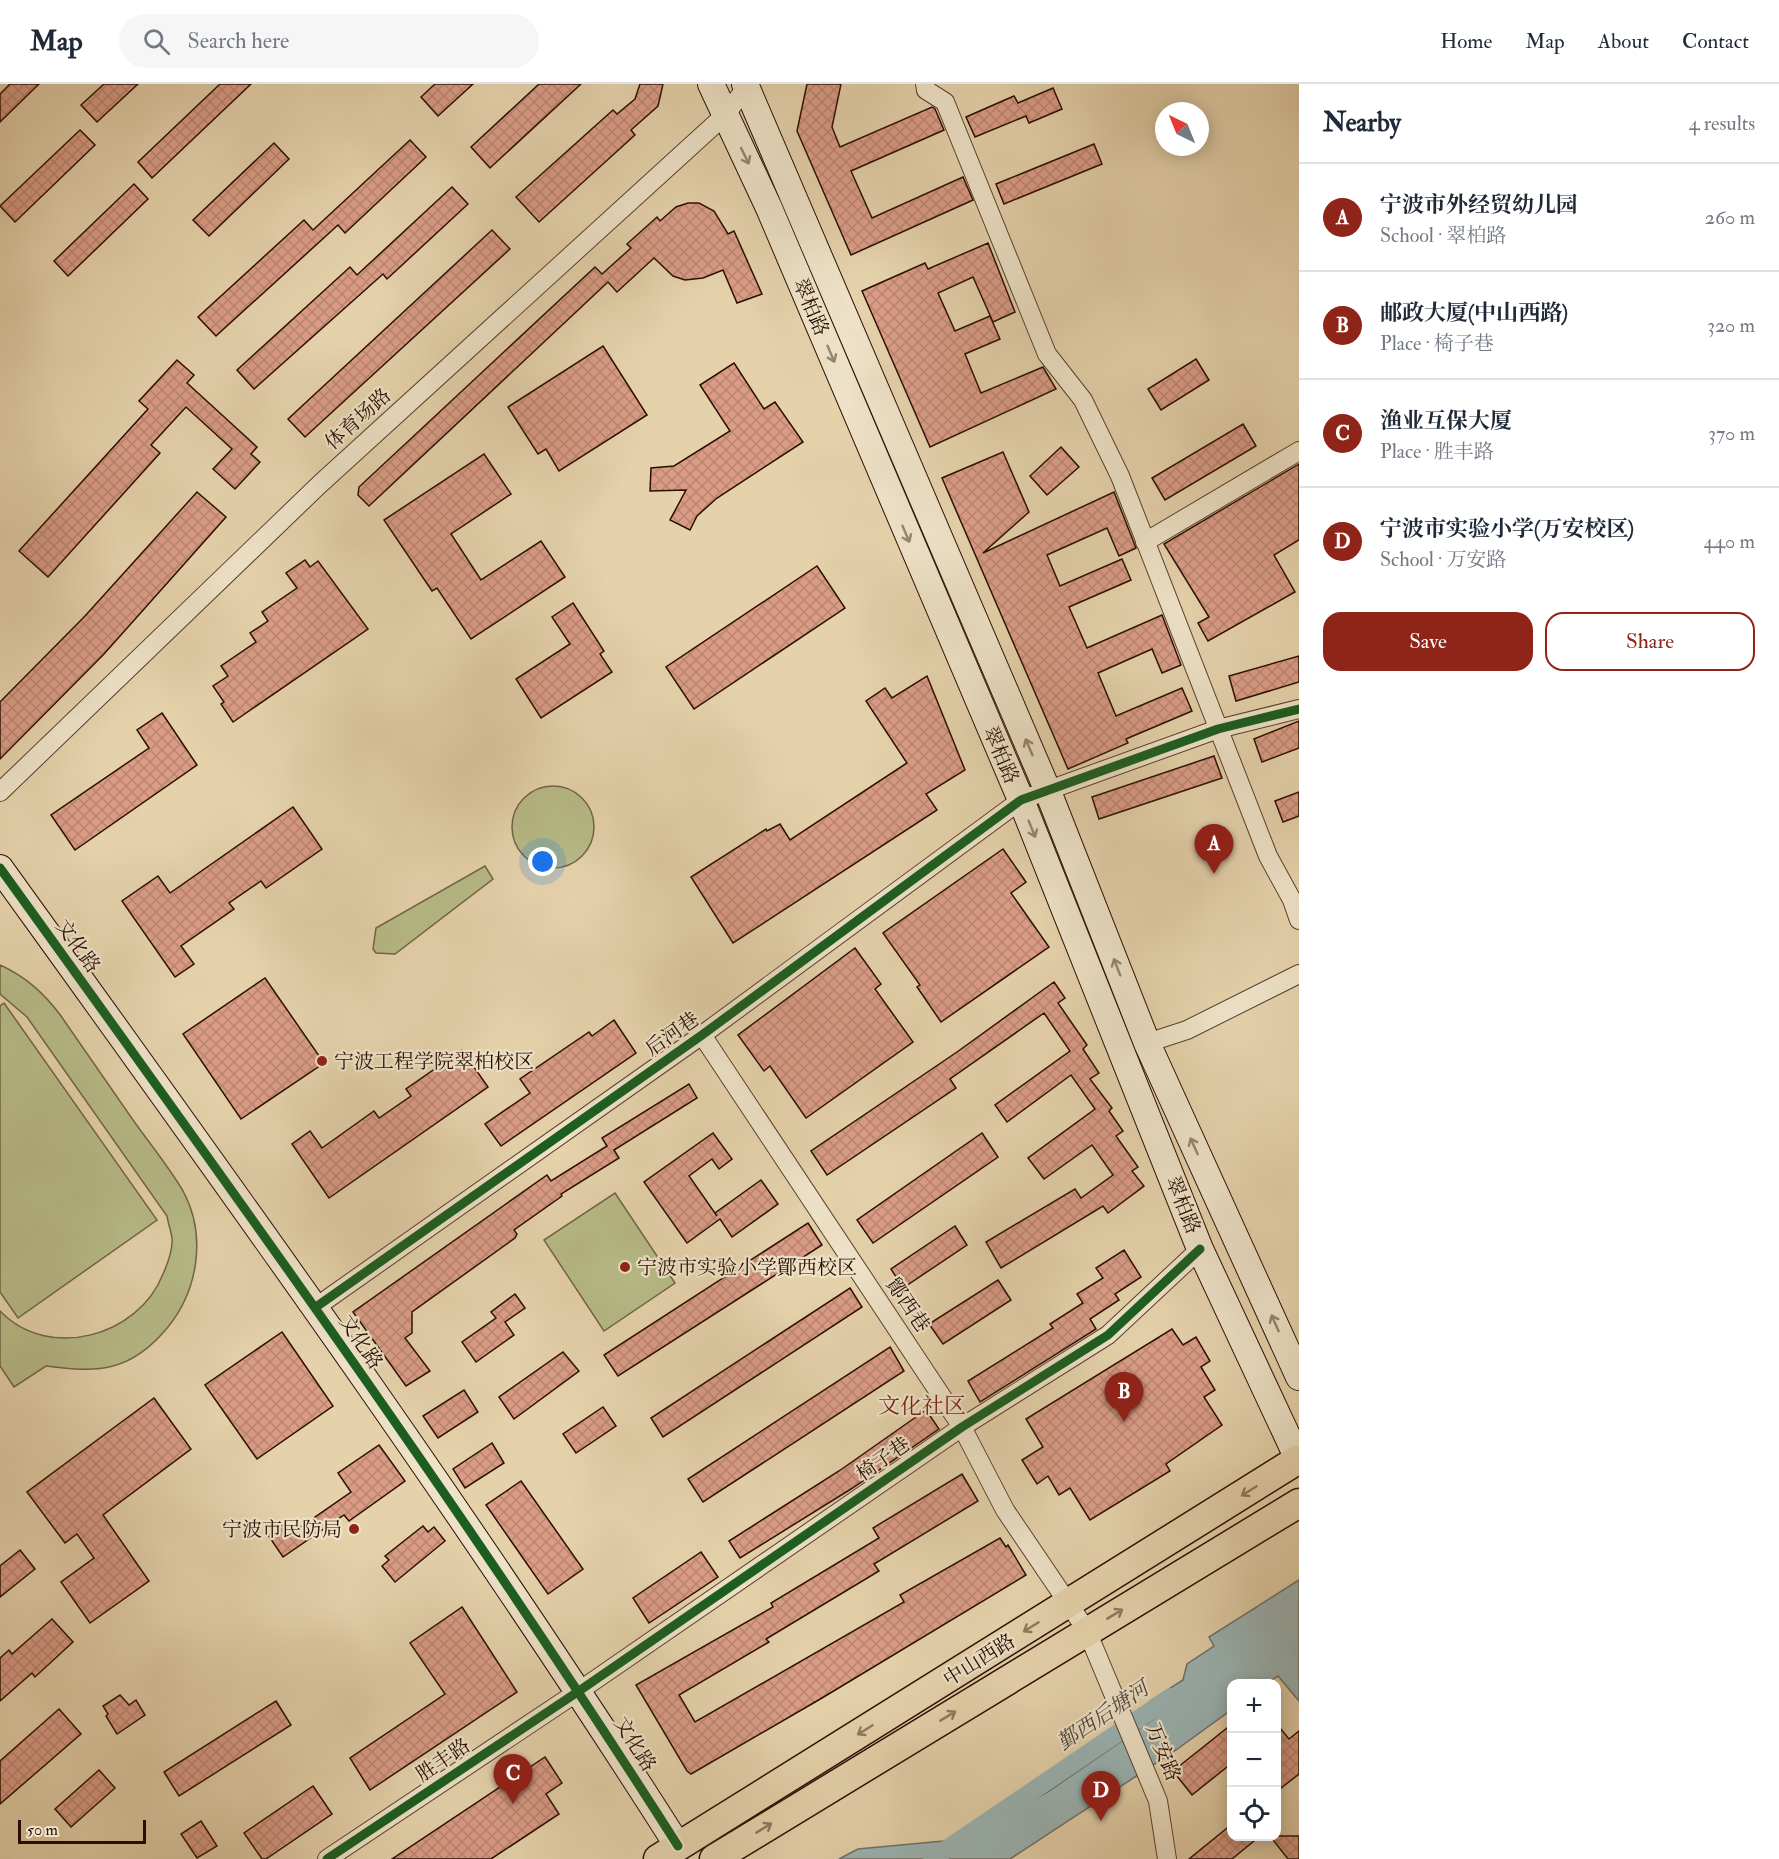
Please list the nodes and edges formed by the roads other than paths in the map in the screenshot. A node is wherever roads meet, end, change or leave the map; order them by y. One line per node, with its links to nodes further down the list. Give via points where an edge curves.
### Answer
1 (711, 84): 4 (main road, 翠柏路)
2 (925, 84): 6 (street, via 926,90 945,102 1047,354 1083,400 1120,476)
3 (747, 85): 4 (street, 体育场路); 9 (main road, 翠柏路, one-way to 3)
4 (725, 115): 10 (street, 体育场路, via 320,484); 11 (main road, 翠柏路, one-way to 11, via 769,208)
5 (1299, 451): 6 (street)
6 (1145, 542): 8 (street)
7 (1299, 709): 8 (street, 后河巷)
8 (1218, 729): 9 (street, 后河巷); 13 (street, via 1268,856 1293,900)
9 (1047, 789): 11 (street, 后河巷); 16 (main road, 翠柏路, one-way to 9)
10 (0, 792)
11 (1021, 800): 15 (street, 后河巷); 17 (main road, 翠柏路, one-way to 17)
12 (0, 868): 18 (main road, 文化路)
13 (1299, 920)
14 (1299, 974): 16 (street, via 1187,1030)
15 (702, 1035): 18 (street, 后河巷); 20 (street, 鄮西巷)
16 (1147, 1043): 19 (main road, 翠柏路, one-way to 16)
17 (1200, 1249): 20 (street, 椅子巷, via 1108,1335); 21 (main road, 翠柏路)
18 (316, 1307): 25 (main road, 文化路)
19 (1299, 1377)
20 (962, 1427): 23 (street, 鄮西巷, via 1005,1510); 25 (street, 椅子巷)
21 (1299, 1460): 23 (main road, 中山西路, one-way to 23)
22 (1299, 1503): 24 (main road, 中山西路, one-way to 22)
23 (1068, 1604): 24 (street, 万安路); 26 (main road, 中山西路, one-way to 26)
24 (1087, 1631): 28 (main road, 中山西路, one-way to 24); 29 (street, 万安路, via 1158,1801)
25 (579, 1690): 26 (main road, 文化路); 27 (street, 胜丰路)
26 (668, 1853)
27 (327, 1859)
28 (714, 1859)
29 (1167, 1859)

